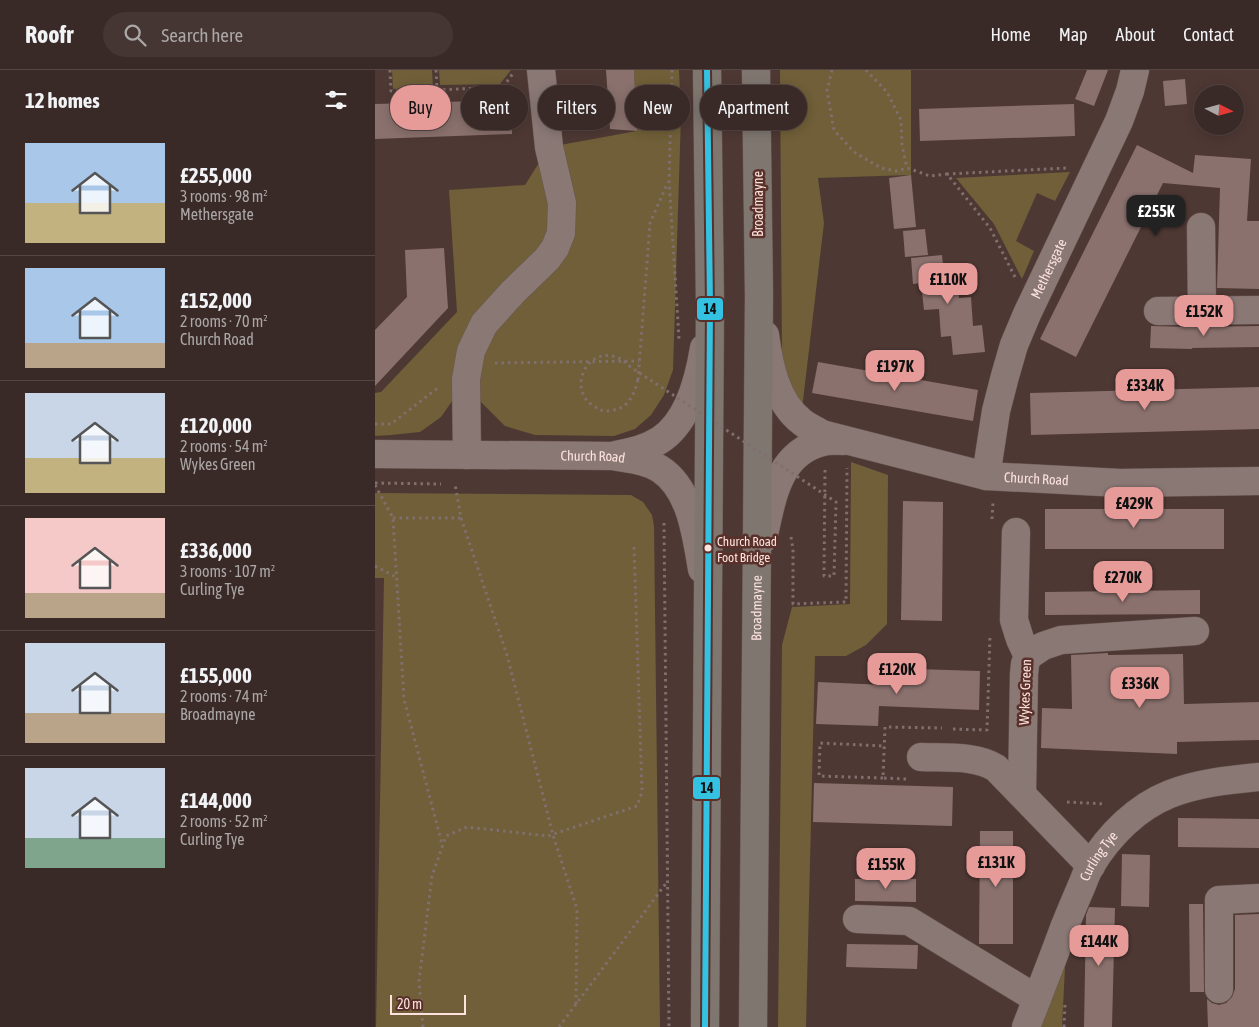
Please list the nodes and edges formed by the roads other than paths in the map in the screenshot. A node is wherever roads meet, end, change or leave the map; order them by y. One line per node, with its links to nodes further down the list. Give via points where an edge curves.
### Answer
1 (541, 70): 12 (street, via 549,147 562,203 561,233 547,260 485,324 471,351 466,379)
2 (707, 70): 7 (main road)
3 (756, 70): 6 (main road, Broadmayne)
4 (1135, 70): 16 (street, Methersgate, via 1119,121 1014,345 996,411)
5 (1201, 227): 8 (street)
6 (759, 296): 13 (street, Church Road, via 766,347 783,401 802,422); 18 (main road, Broadmayne)
7 (710, 304): 14 (street, via 694,392 683,415 660,440 640,450); 19 (main road)
8 (1202, 310): 9 (street); 10 (street)
9 (1259, 310)
10 (1158, 311)
11 (375, 454): 12 (street, Church Road)
12 (467, 454): 14 (street, Church Road)
13 (847, 454): 16 (street, Church Road); 18 (street, Church Road, via 824,442 800,453 789,463 773,496)
14 (612, 456): 19 (street, Church Road, via 659,468 680,489 689,507)
15 (1259, 481): 16 (street, Church Road)
16 (989, 488)
17 (1016, 532): 21 (street, Wykes Green, via 1014,620)
18 (757, 562): 31 (main road, Broadmayne)
19 (708, 605): 30 (main road)
20 (1195, 631): 21 (street, via 1061,640)
21 (1028, 656): 24 (street, Wykes Green, via 1024,674)
22 (916, 768): 24 (street, via 975,759 996,768)
23 (1259, 777): 25 (street, Curling Tye, via 1186,788 1152,803 1122,827)
24 (1022, 794): 25 (street)
25 (1091, 866): 29 (street, Curling Tye)
26 (1259, 898): 28 (street, via 1219,900)
27 (857, 919): 29 (street, via 909,920)
28 (1219, 989)
29 (1037, 999): 32 (street, Curling Tye)
30 (705, 1027)
31 (753, 1027)
32 (1026, 1027)

